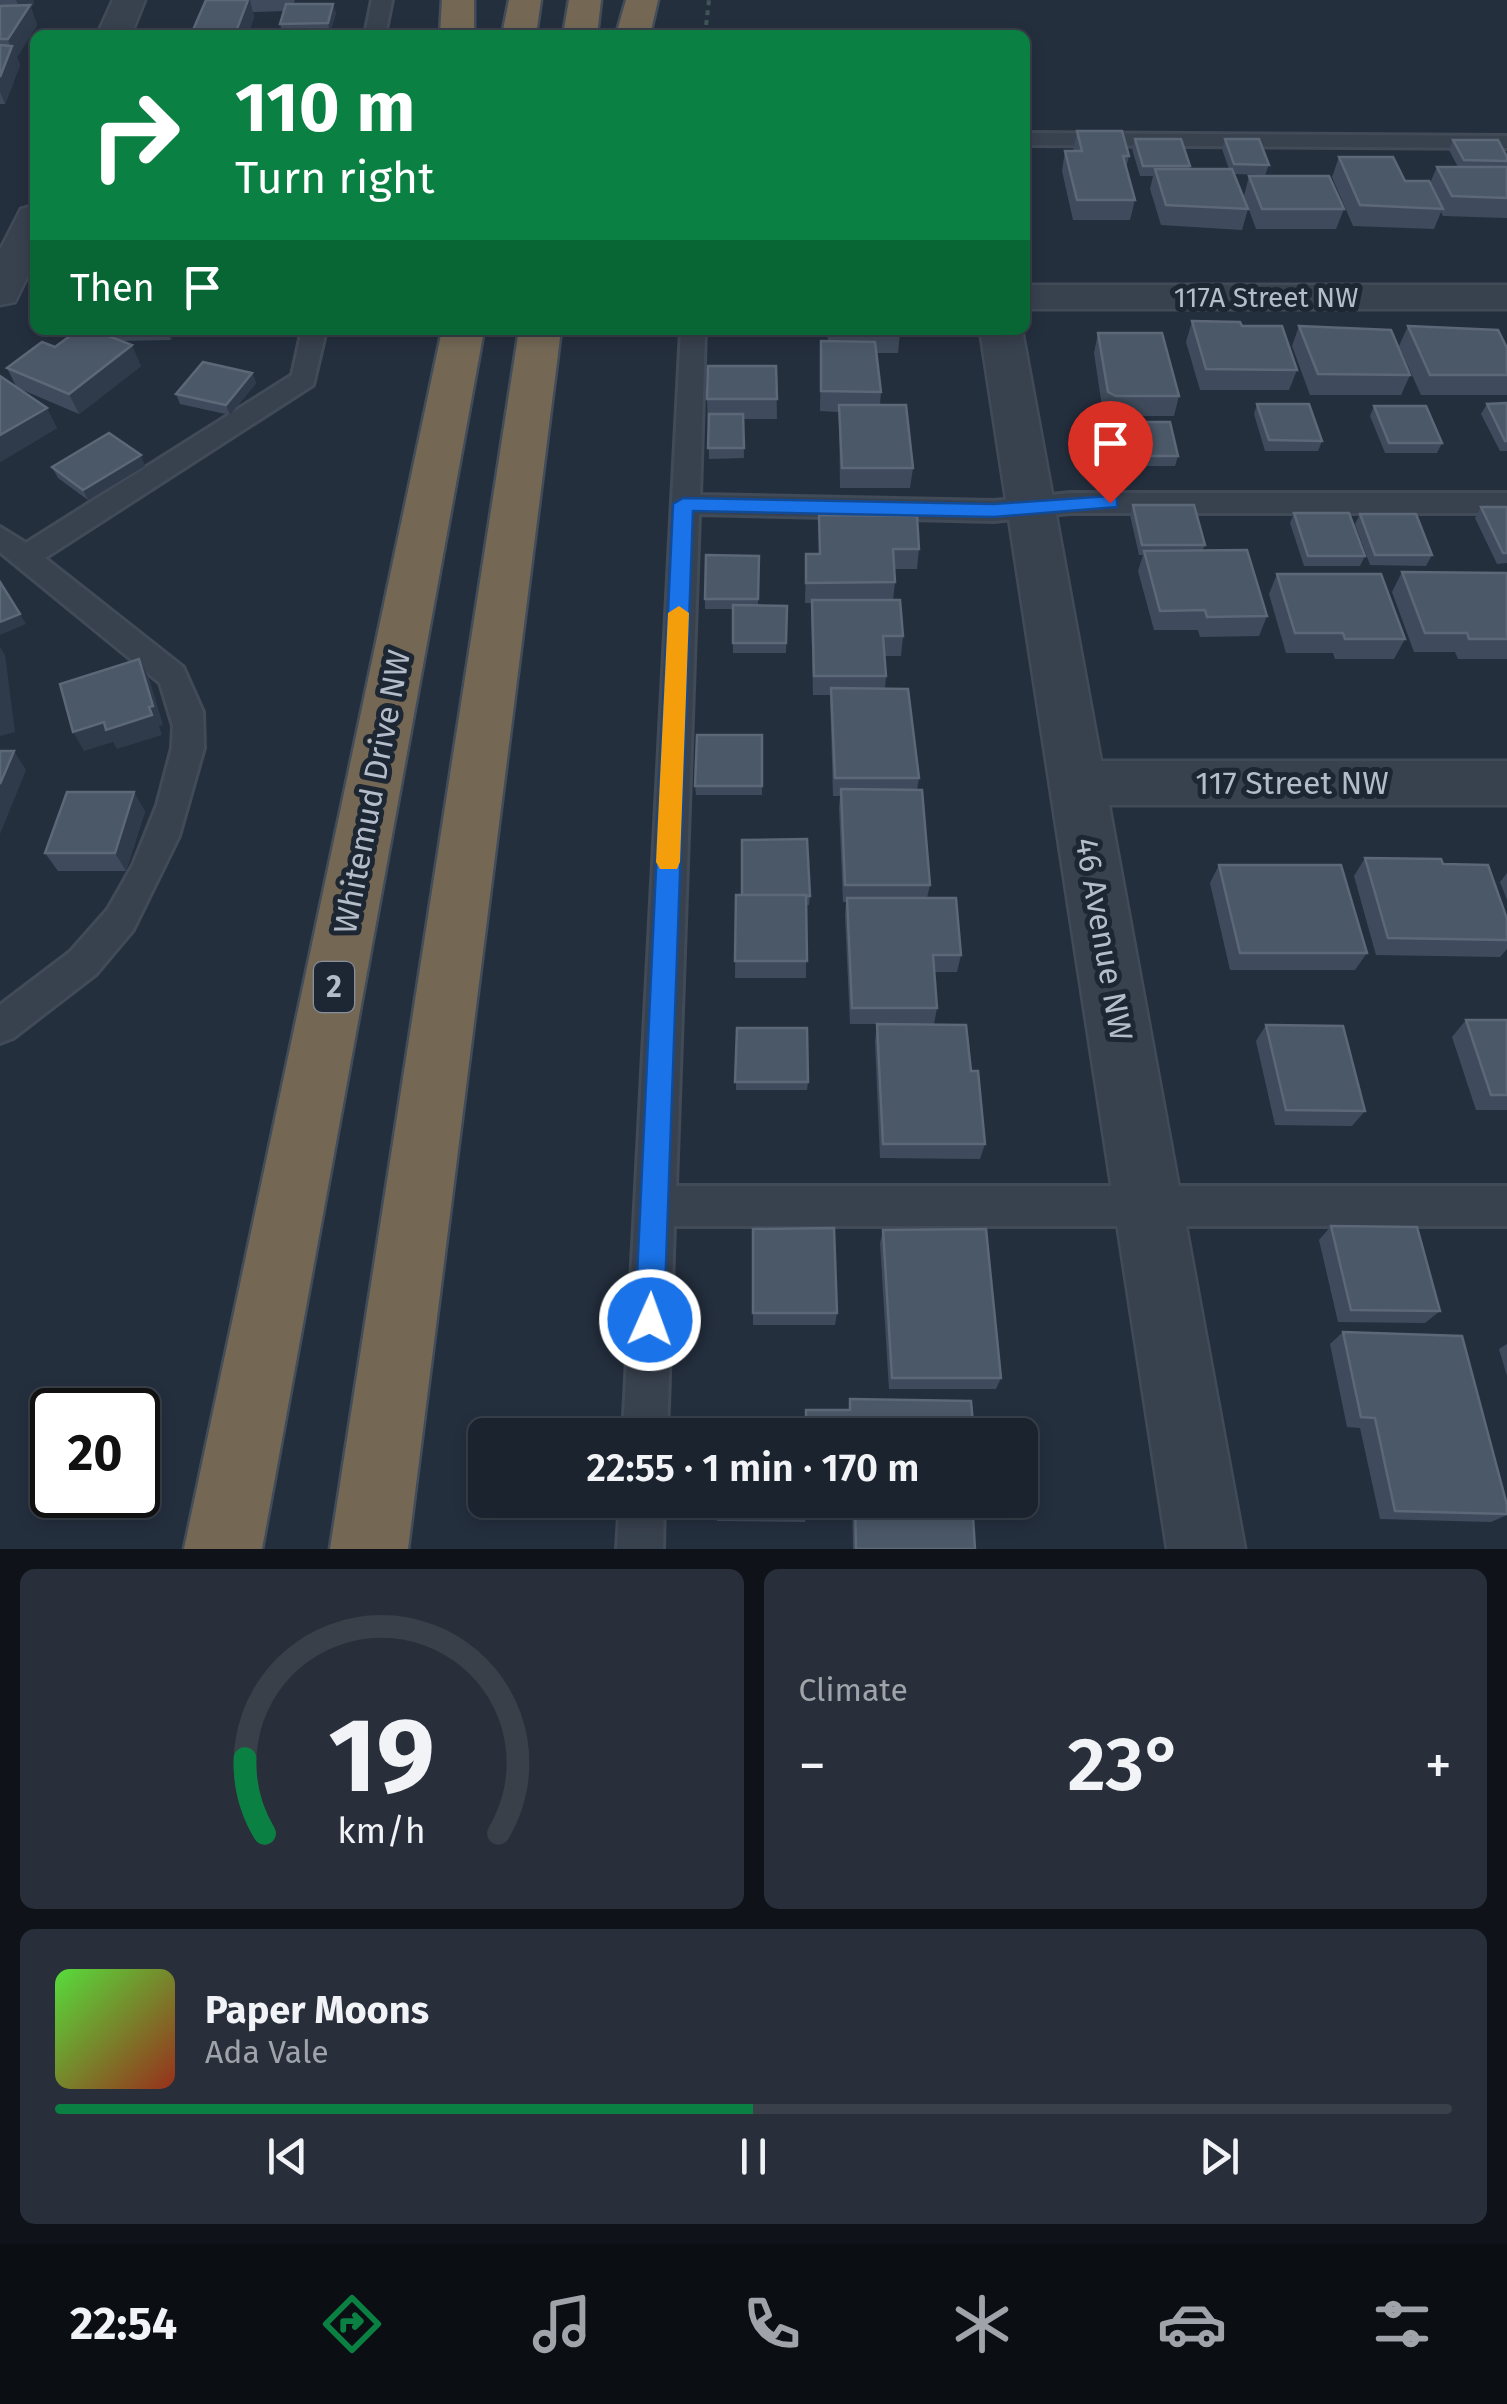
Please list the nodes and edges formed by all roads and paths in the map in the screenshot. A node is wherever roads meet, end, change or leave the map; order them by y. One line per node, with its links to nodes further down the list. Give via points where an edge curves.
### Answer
1 (129, 0): 8 (street)
2 (382, 0): 9 (lane)
3 (458, 0): 10 (highway)
4 (525, 0): 11 (highway)
5 (585, 0): 12 (highway)
6 (642, 0): 13 (highway)
7 (709, 0): 14 (path)
8 (116, 30)
9 (376, 30)
10 (457, 30)
11 (520, 30)
12 (581, 30)
13 (635, 30)
14 (706, 30)
15 (1030, 139): 16 (lane)
16 (1507, 142)
17 (30, 228): 18 (street)
18 (0, 292)
19 (1507, 297): 20 (street, 117A Street NW)
20 (1030, 298)
21 (313, 335): 33 (lane, via 304,378)
22 (448, 335): 29 (highway)
23 (461, 335): 29 (highway, Whitemud Drive NW / 2)
24 (539, 335): 28 (highway)
25 (554, 335): 28 (highway)
26 (693, 335): 30 (lane)
27 (1002, 335): 32 (street, 46 Avenue NW)
28 (528, 415): 43 (highway)
29 (444, 425): 42 (highway, Whitemud Drive NW / 2)
30 (683, 504): 32 (lane); 38 (lane)
31 (1507, 504): 32 (lane)
32 (1030, 507): 34 (street, 46 Avenue NW)
33 (13, 547): 36 (lane, via 172,675 190,726 187,759 149,872 129,910 80,965)
34 (1078, 783): 35 (street, 117 Street NW); 37 (street, 46 Avenue NW)
35 (1507, 783)
36 (0, 1026)
37 (1149, 1204): 38 (lane); 39 (lane); 45 (street, 46 Avenue NW)
38 (654, 1206): 40 (lane)
39 (1507, 1206)
40 (646, 1418)
41 (641, 1518): 44 (lane)
42 (223, 1549)
43 (369, 1549)
44 (640, 1549)
45 (1206, 1549)

